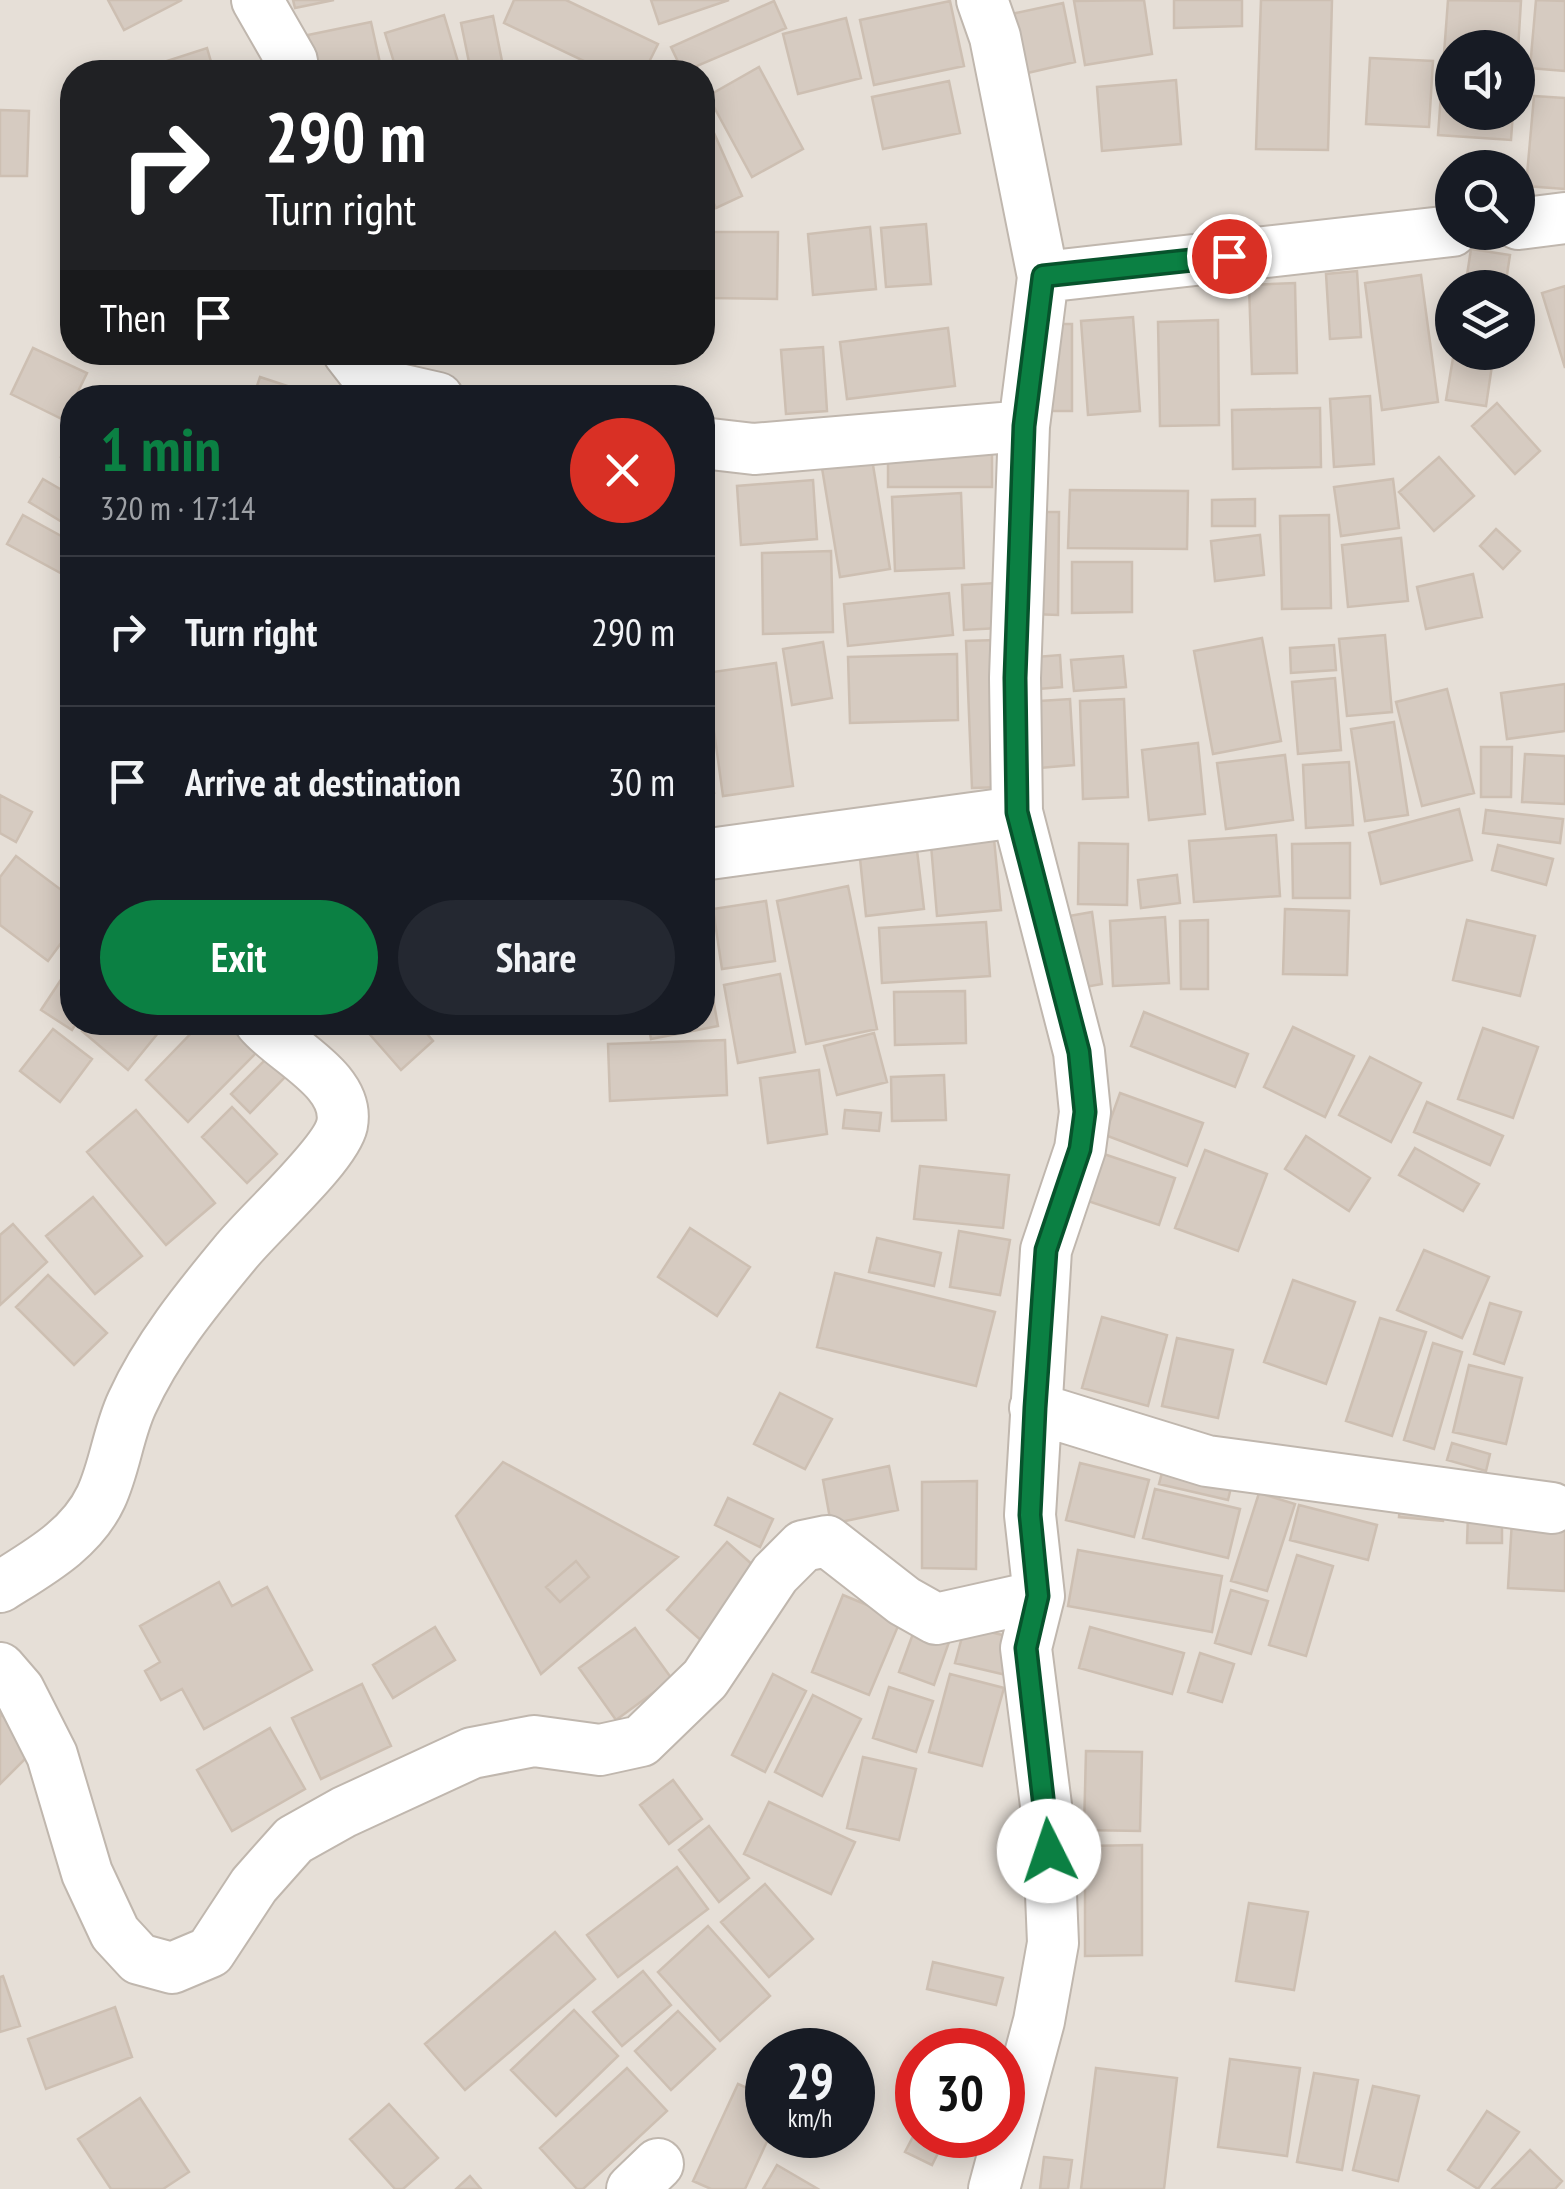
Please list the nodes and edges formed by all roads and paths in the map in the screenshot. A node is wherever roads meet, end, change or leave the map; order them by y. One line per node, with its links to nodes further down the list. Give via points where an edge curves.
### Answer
1 (258, 0): 3 (street)
2 (982, 0): 7 (street)
3 (291, 60)
4 (1565, 218): 5 (street)
5 (1535, 222)
6 (1435, 233): 7 (street)
7 (1043, 276): 10 (street)
8 (358, 365): 9 (street)
9 (381, 385)
10 (1024, 426): 11 (street, via 754,450); 12 (street)
11 (715, 446)
12 (1017, 812): 13 (street); 15 (street, via 1079,1052 1085,1112 1080,1149 1046,1250)
13 (715, 853)
14 (274, 1035): 17 (street, via 329,1084 342,1105 342,1127 156,1355 130,1407 100,1498 77,1532)
15 (1035, 1408): 16 (street, via 1207,1461); 18 (street, via 1030,1515)
16 (1552, 1508)
17 (0, 1587)
18 (1038, 1596): 19 (street, via 936,1619 827,1542 803,1546 774,1574 705,1679 641,1741 600,1750 534,1741 472,1753 344,1812 294,1840 210,1952 172,1968 139,1959 115,1933 86,1873 52,1755 19,1690); 20 (street, via 1026,1648 1048,1820 1053,1943)
19 (0, 1668)
20 (994, 2189)

